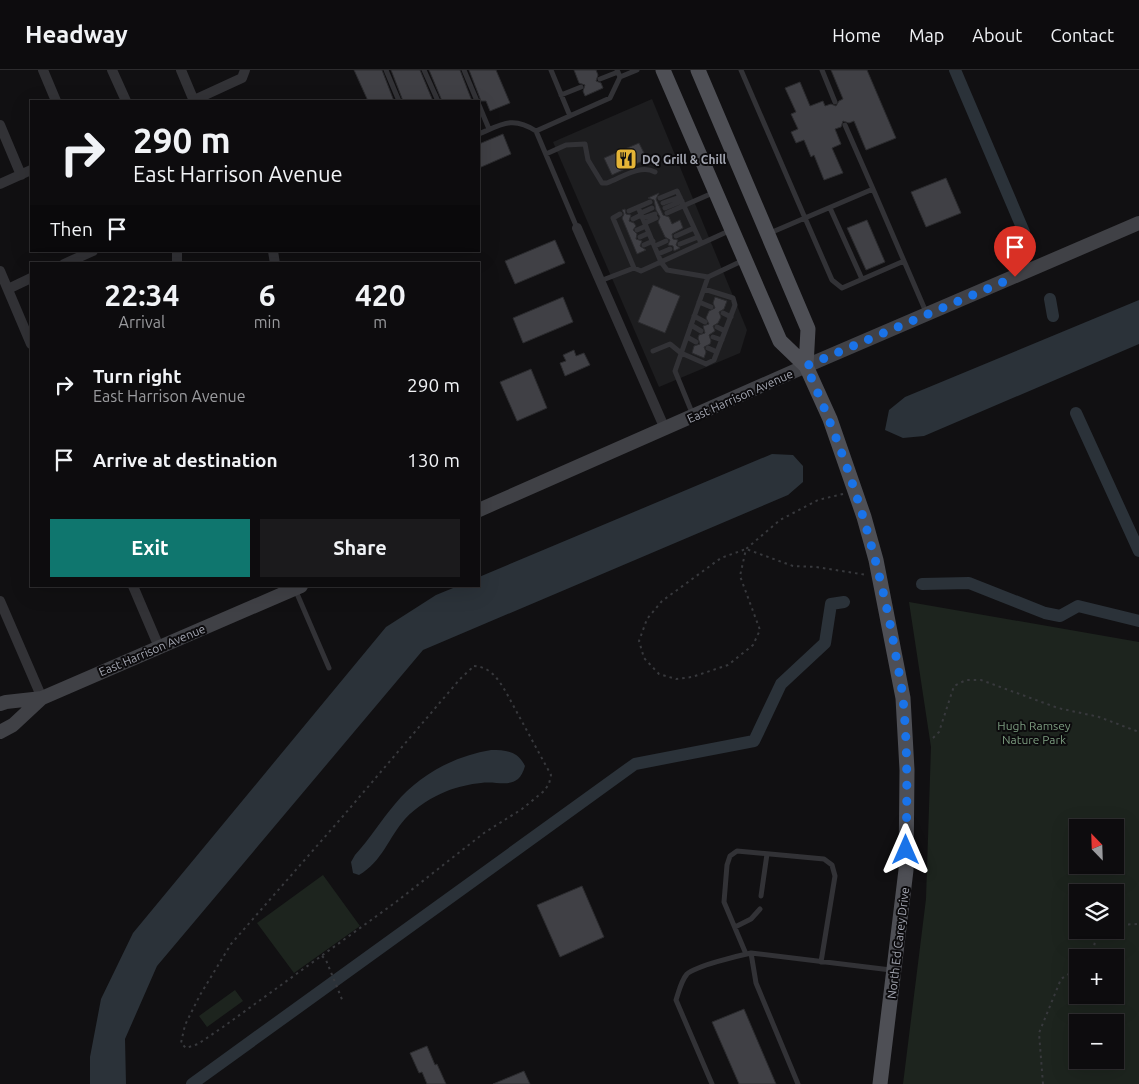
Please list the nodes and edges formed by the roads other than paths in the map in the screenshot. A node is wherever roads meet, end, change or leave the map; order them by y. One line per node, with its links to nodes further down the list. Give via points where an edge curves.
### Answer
1 (43, 70): 19 (street)
2 (112, 70): 20 (street)
3 (181, 70): 21 (street)
4 (386, 70): 24 (lane)
5 (424, 70): 25 (lane)
6 (464, 70): 26 (lane)
7 (551, 70): 18 (lane)
8 (638, 70): 13 (lane)
9 (663, 70): 41 (main road)
10 (741, 70): 48 (lane)
11 (822, 70): 27 (lane)
12 (700, 72): 60 (main road)
13 (618, 73): 15 (lane); 29 (lane, via 610,98)
14 (243, 74): 17 (street)
15 (600, 80)
16 (581, 87): 18 (lane)
17 (215, 91): 22 (street); 23 (street)
18 (561, 95): 29 (lane)
19 (56, 100)
20 (126, 100)
21 (193, 100)
22 (195, 100)
23 (220, 100)
24 (399, 100)
25 (438, 100)
26 (477, 100)
27 (836, 102)
28 (480, 108): 32 (lane)
29 (570, 116): 33 (lane)
30 (0, 125): 38 (street)
31 (845, 125): 40 (lane)
32 (489, 129): 33 (lane, via 508,122 524,124); 34 (lane)
33 (536, 131): 35 (lane)
34 (480, 134)
35 (546, 154): 37 (lane, via 566,145 585,144 588,160 602,183 643,169); 54 (lane)
36 (30, 170): 38 (street)
37 (655, 172)
38 (21, 175): 39 (street)
39 (0, 184)
40 (873, 189): 45 (lane); 78 (lane)
41 (716, 192): 42 (lane); 56 (main road)
42 (682, 201): 42 (lane, via 664,206 677,191); 55 (lane)
43 (650, 202): 44 (lane)
44 (638, 207): 46 (lane); 50 (lane)
45 (830, 208): 48 (lane); 85 (lane)
46 (629, 211)
47 (620, 214): 53 (lane, via 613,218)
48 (805, 218): 60 (lane); 85 (lane, via 832,280 842,288)
49 (633, 219): 50 (lane)
50 (643, 219): 50 (lane, via 654,213); 57 (lane); 58 (lane)
51 (624, 223): 53 (lane)
52 (1139, 223): 92 (main road, East Harrison Avenue)
53 (616, 226): 61 (lane)
54 (577, 228): 86 (street)
55 (694, 228): 62 (lane); 63 (lane)
56 (732, 229): 70 (lane); 77 (main road)
57 (637, 230)
58 (649, 233): 64 (lane); 68 (lane)
59 (628, 234): 61 (lane)
60 (768, 234): 109 (main road, via 808,329)
61 (621, 236): 67 (lane)
62 (676, 236)
63 (698, 236): 69 (lane); 70 (lane)
64 (640, 237)
65 (632, 241): 67 (lane)
66 (666, 241): 68 (lane)
67 (624, 244): 75 (lane)
68 (654, 244): 71 (lane); 76 (lane)
69 (680, 244)
70 (701, 244): 80 (lane)
71 (644, 245)
72 (635, 249): 75 (lane)
73 (670, 249): 76 (lane)
74 (90, 252): 79 (street)
75 (628, 252): 81 (lane)
76 (658, 254): 80 (lane)
77 (744, 260): 83 (lane); 109 (main road, via 780,341)
78 (904, 261): 85 (lane); 92 (lane)
79 (68, 262)
80 (661, 262): 81 (lane, via 641,271); 83 (lane, via 668,270)
81 (634, 268): 86 (lane)
82 (0, 271): 87 (street)
83 (708, 277): 88 (lane)
84 (30, 278): 87 (street)
85 (862, 279)
86 (600, 281): 111 (street)
87 (8, 289): 103 (street)
88 (704, 289): 89 (lane); 94 (lane, via 733,298 735,305)
89 (699, 302): 90 (lane); 93 (lane)
90 (711, 308)
91 (723, 313): 94 (lane)
92 (927, 315): 109 (main road, East Harrison Avenue)
93 (694, 316): 95 (lane); 96 (lane)
94 (730, 317): 99 (lane)
95 (705, 322)
96 (691, 325): 98 (lane); 101 (lane)
97 (717, 327): 99 (lane)
98 (701, 331)
99 (725, 331): 102 (lane)
100 (713, 336): 102 (lane)
101 (687, 337): 104 (lane); 108 (lane)
102 (722, 340): 107 (lane)
103 (30, 342)
104 (696, 342)
105 (708, 348): 107 (lane)
106 (653, 351): 108 (lane, via 670,344)
107 (717, 352): 108 (lane, via 714,360 706,364)
108 (681, 353): 110 (lane, via 675,371)
109 (806, 366): 110 (main road, East Harrison Avenue); 127 (main road, North Ed Carey Drive, via 830,419 864,517 880,577 903,698 907,770 906,870)
110 (694, 416): 111 (main road, East Harrison Avenue)
111 (665, 430): 112 (main road, East Harrison Avenue)
112 (480, 510)
113 (133, 587): 116 (street)
114 (298, 588): 116 (main road, East Harrison Avenue); 117 (lane)
115 (0, 601): 118 (street)
116 (159, 646): 118 (main road, East Harrison Avenue)
117 (329, 668)
118 (42, 698): 119 (main road, East Harrison Avenue); 120 (main road, via 13,725)
119 (0, 704)
120 (0, 732)
121 (767, 854): 122 (lane); 124 (lane, via 737,851 730,856 726,865 724,902); 126 (lane, via 824,859 832,865 835,876)
122 (762, 896)
123 (760, 909): 124 (lane, via 751,920)
124 (734, 927): 125 (lane)
125 (748, 954): 126 (lane); 128 (lane, via 728,957 688,974 680,985 676,1000); 129 (lane, via 756,983)
126 (822, 962): 127 (lane)
127 (894, 970): 130 (main road, North Ed Carey Drive)
128 (712, 1084)
129 (798, 1084)
130 (880, 1084)

